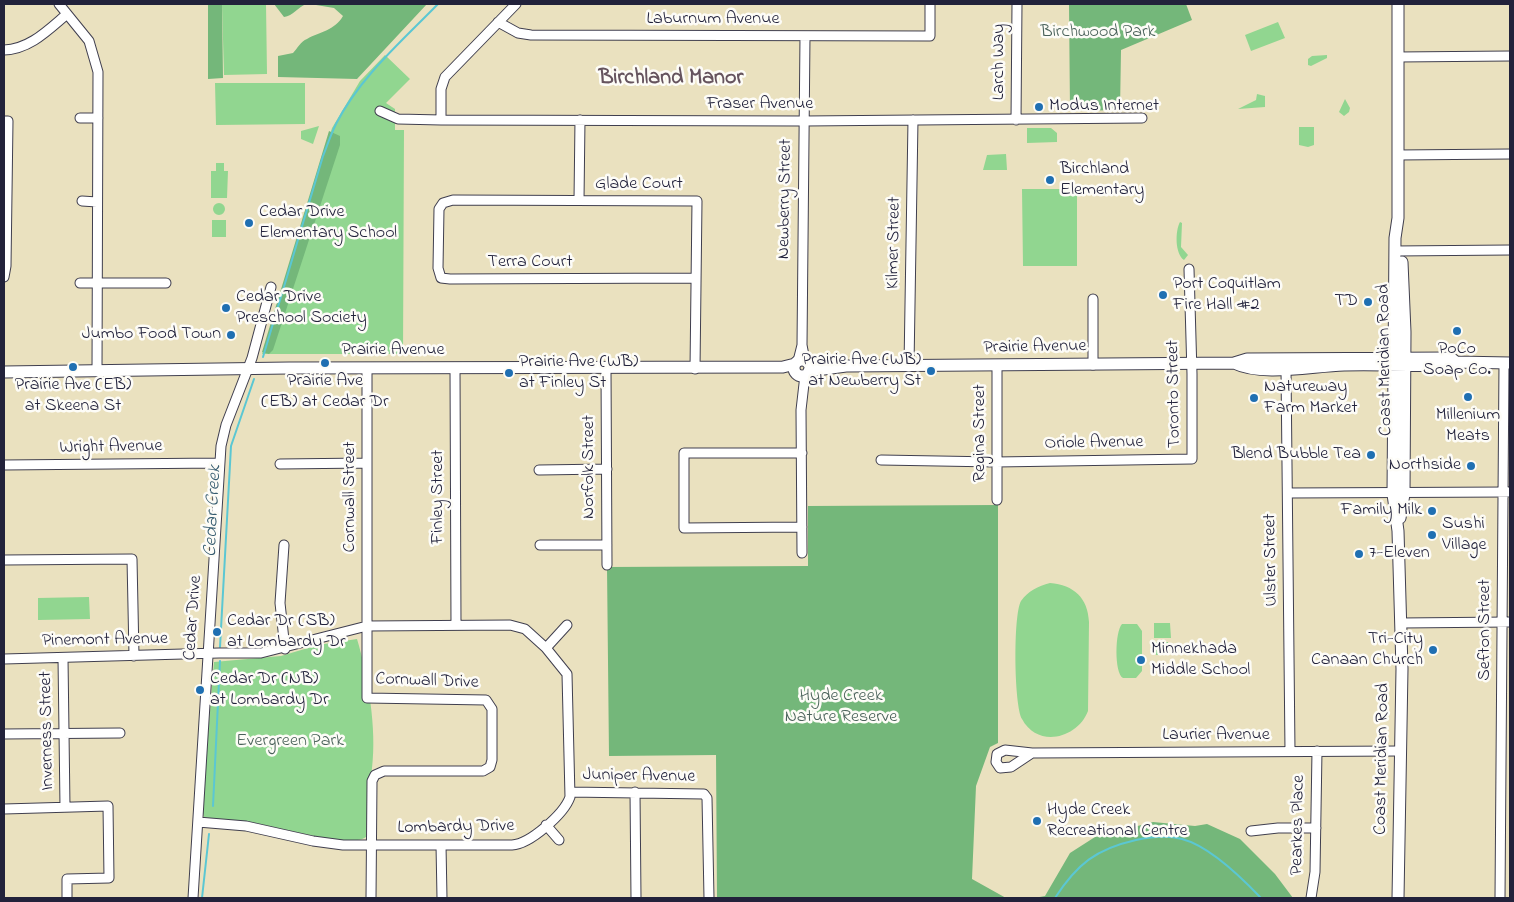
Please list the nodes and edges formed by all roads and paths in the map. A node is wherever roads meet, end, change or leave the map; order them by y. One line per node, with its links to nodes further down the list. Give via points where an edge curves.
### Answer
1 (59, 4): 6 (street)
2 (516, 4): 7 (street)
3 (930, 4): 8 (street, Laburnum Avenue, via 930,36)
4 (1017, 4): 19 (street, Larch Way)
5 (1398, 4): 11 (main road, Coast Meridian Road)
6 (67, 14): 9 (street, via 36,40); 14 (street, via 85,33 96,57)
7 (498, 22): 8 (street, Laburnum Avenue, via 518,33 531,35); 16 (street, via 443,80)
8 (805, 36): 21 (street, Newberry Street)
9 (4, 50)
10 (1510, 56): 11 (street)
11 (1398, 57): 23 (main road, Coast Meridian Road)
12 (380, 110): 16 (street, Fraser Avenue, via 398,119)
13 (80, 118): 14 (street)
14 (98, 118): 26 (street)
15 (1142, 118): 19 (street, Fraser Avenue)
16 (441, 120): 17 (street, Fraser Avenue)
17 (580, 120): 21 (street, Fraser Avenue); 24 (street)
18 (913, 120): 19 (street, Fraser Avenue); 21 (street, Fraser Avenue); 45 (street, Kilmer Street)
19 (1016, 120)
20 (4, 121): 31 (street, via 8,121)
21 (805, 122): 50 (street, Newberry Street)
22 (1510, 154): 23 (street)
23 (1398, 155): 29 (main road, Coast Meridian Road)
24 (580, 200): 27 (street, Glade Court, via 453,200); 32 (street, Glade Court, via 697,201)
25 (82, 201): 26 (street)
26 (98, 202): 34 (street)
27 (443, 203): 32 (street, Terra Court, via 439,209 438,268 441,278)
28 (1510, 250): 29 (street)
29 (1398, 251): 38 (main road, Coast Meridian Road); 40 (main road, Coast Meridian Road)
30 (1189, 269): 41 (street, Toronto Street)
31 (4, 278)
32 (696, 278): 52 (street, Glade Court)
33 (80, 283): 34 (street)
34 (97, 283): 35 (street); 54 (street)
35 (166, 283)
36 (271, 287): 47 (street, Cedar Drive)
37 (1093, 299): 44 (street)
38 (1394, 337): 39 (main road); 40 (main road, Coast Meridian Road)
39 (1372, 357): 40 (main road, Prairie Avenue); 42 (main road, Prairie Avenue, via 1247,359)
40 (1400, 362): 43 (main road, Prairie Avenue, via 1451,366 1456,362); 53 (main road, Prairie Avenue); 68 (main road, Coast Meridian Road)
41 (1192, 363): 42 (main road, Prairie Avenue); 44 (main road, Prairie Avenue); 57 (street, Toronto Street)
42 (1234, 363): 53 (main road, Prairie Avenue, via 1246,368)
43 (1507, 363): 66 (street, Sefton Street)
44 (1093, 365): 46 (main road, Prairie Avenue)
45 (909, 366): 46 (main road, Prairie Avenue); 50 (main road, Prairie Avenue)
46 (997, 367): 59 (street, Regina Street)
47 (249, 368): 48 (main road, Prairie Avenue); 54 (main road, Prairie Avenue); 60 (street, Cedar Drive, via 225,431)
48 (367, 368): 49 (main road, Prairie Avenue); 61 (street, Cornwall Street)
49 (455, 368): 51 (main road, Prairie Avenue); 79 (street, Finley Street)
50 (802, 368): 52 (main road, Prairie Avenue); 56 (street, Newberry Street)
51 (606, 369): 52 (main road, Prairie Avenue); 64 (street, Norfolk Street)
52 (695, 369)
53 (1286, 369): 67 (street, Ulster Street)
54 (97, 371): 55 (main road, Prairie Avenue)
55 (4, 372)
56 (802, 453): 70 (street, Newberry Street); 70 (street, via 684,453 684,528)
57 (1192, 459): 59 (street, Oriole Avenue)
58 (881, 460): 59 (street, Oriole Avenue)
59 (996, 462): 69 (street, Regina Street)
60 (219, 463): 63 (street, Wright Avenue); 84 (street, Cedar Drive)
61 (367, 463): 62 (street); 81 (street, Cornwall Street)
62 (280, 464)
63 (4, 465)
64 (607, 469): 65 (street); 73 (street, Norfolk Street)
65 (539, 470)
66 (1506, 492): 68 (street); 77 (street, Sefton Street)
67 (1288, 494): 68 (street); 94 (street, Ulster Street)
68 (1399, 494): 78 (main road, Coast Meridian Road)
69 (997, 500)
70 (802, 527): 74 (street, Newberry Street)
71 (284, 545): 83 (street, via 280,603)
72 (540, 545): 73 (street)
73 (607, 545): 76 (street, Norfolk Street)
74 (802, 553)
75 (4, 560): 85 (street, via 132,559)
76 (607, 565)
77 (1506, 622): 78 (street); 93 (street, Sefton Street)
78 (1401, 623): 92 (main road, Coast Meridian Road)
79 (456, 625): 81 (street, Lombardy Drive); 82 (street, Lombardy Drive, via 518,626)
80 (567, 625): 82 (street)
81 (367, 626): 83 (street, Lombardy Drive); 106 (street, Cornwall Drive, via 367,698 480,699 488,702 492,709 492,760 488,769 384,771 375,775 372,781)
82 (546, 648): 96 (street, Lombardy Drive, via 564,668 569,680)
83 (285, 649): 84 (street, Lombardy Drive, via 243,655)
84 (208, 654): 85 (street, Pinemont Avenue); 100 (street, Cedar Drive)
85 (134, 656): 86 (street, Pinemont Avenue)
86 (63, 658): 87 (street, Pinemont Avenue); 90 (street, Inverness Street)
87 (4, 659)
88 (120, 733): 90 (street)
89 (4, 734): 90 (street)
90 (64, 734): 98 (street, Inverness Street)
91 (1317, 751): 92 (street, Laurier Avenue); 94 (street, Laurier Avenue); 102 (street, Pearkes Place)
92 (1400, 751): 114 (main road, Coast Meridian Road)
93 (1506, 751): 115 (street, Sefton Street)
94 (1290, 752): 95 (street, Laurier Avenue)
95 (1032, 753)
96 (570, 792): 97 (street, Juniper Avenue); 101 (street, Lombardy Drive, via 566,806)
97 (635, 792): 111 (street); 112 (street, Juniper Avenue, via 699,792 706,796)
98 (65, 807): 99 (street); 107 (street, Inverness Street, via 108,806 109,878 67,879)
99 (4, 809)
100 (198, 822): 106 (street, Lombardy Drive, via 254,828 326,844); 108 (street, Cedar Drive)
101 (546, 825): 104 (street); 105 (street, Lombardy Drive, via 529,841 518,845)
102 (1316, 828): 103 (street); 113 (street, Pearkes Place)
103 (1251, 831)
104 (559, 840)
105 (441, 845): 106 (street, Lombardy Drive); 110 (street)
106 (371, 846): 109 (street, Cornwall Drive)
107 (67, 898)
108 (193, 898)
109 (371, 898)
110 (442, 898)
111 (636, 898)
112 (709, 898)
113 (1311, 898)
114 (1398, 898)
115 (1500, 898)

